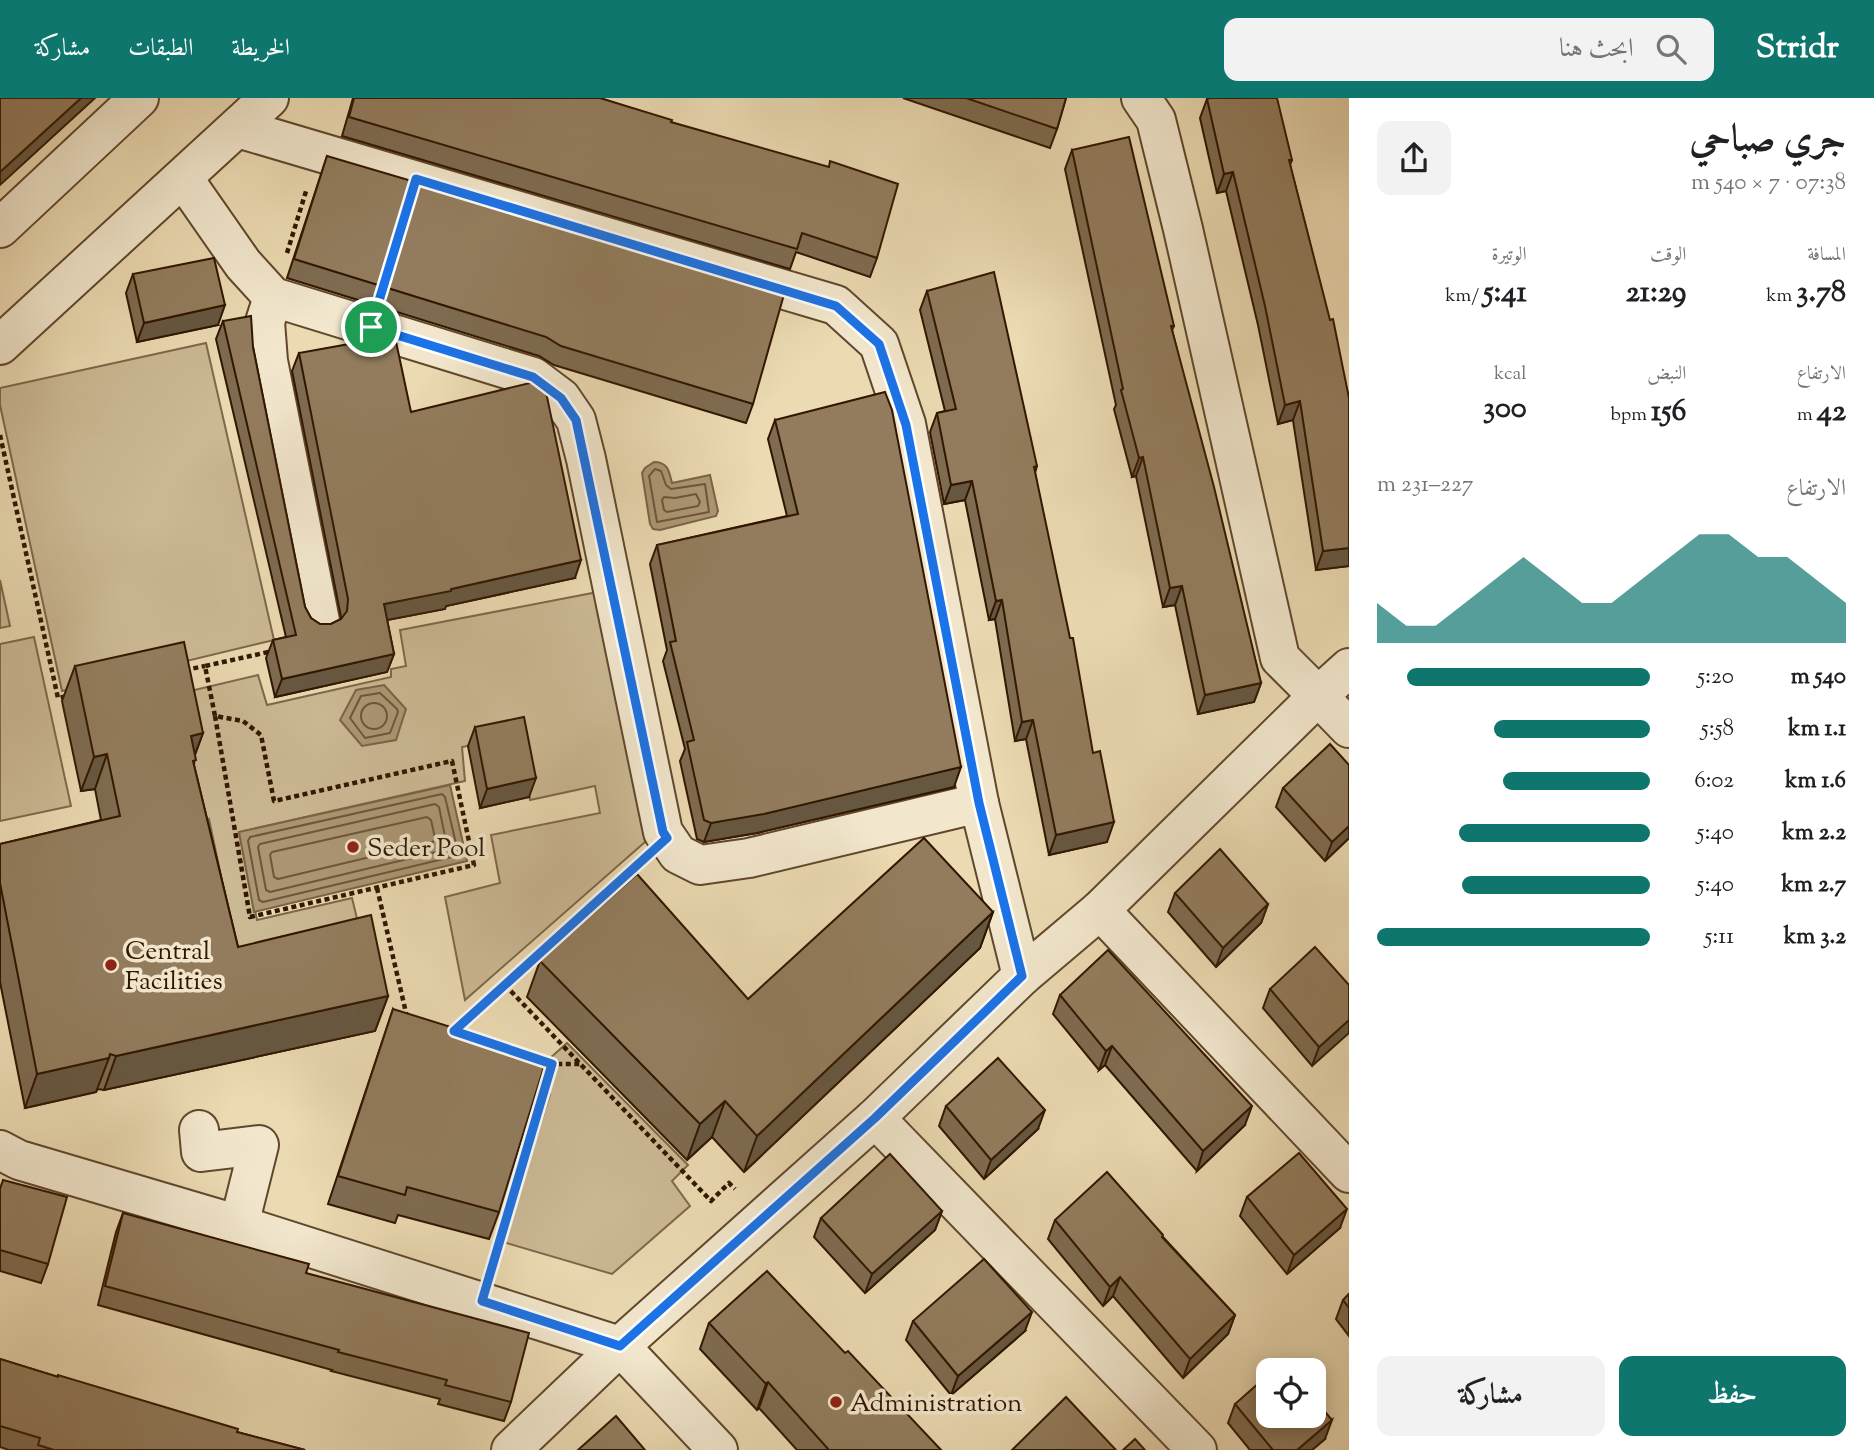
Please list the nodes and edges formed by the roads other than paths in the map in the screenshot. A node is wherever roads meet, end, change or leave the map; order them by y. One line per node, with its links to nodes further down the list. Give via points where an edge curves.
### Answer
1 (139, 98): 6 (street)
2 (270, 98): 4 (street)
3 (1142, 98): 11 (street, via 1156,120 1180,217 1280,658)
4 (238, 128): 5 (street); 13 (street, via 836,306 879,344 906,425)
5 (183, 178): 7 (street, via 243,264); 8 (street)
6 (0, 228)
7 (273, 297): 9 (street, via 265,322 268,360); 13 (street, via 533,377 561,398 576,420 663,832 678,854 700,865 749,858)
8 (0, 345)
9 (320, 621)
10 (1349, 668): 11 (street)
11 (1318, 696): 12 (street); 14 (street)
12 (1349, 728)
13 (979, 803): 15 (street)
14 (1100, 909): 15 (street); 19 (street)
15 (1022, 976): 16 (street)
16 (875, 1118): 21 (street); 24 (street)
17 (198, 1130): 20 (street, via 201,1153 258,1145)
18 (0, 1150): 20 (street, via 19,1160)
19 (1349, 1172)
20 (239, 1225): 21 (street)
21 (620, 1346): 22 (street); 23 (street)
22 (511, 1450)
23 (718, 1450)
24 (1196, 1450)

